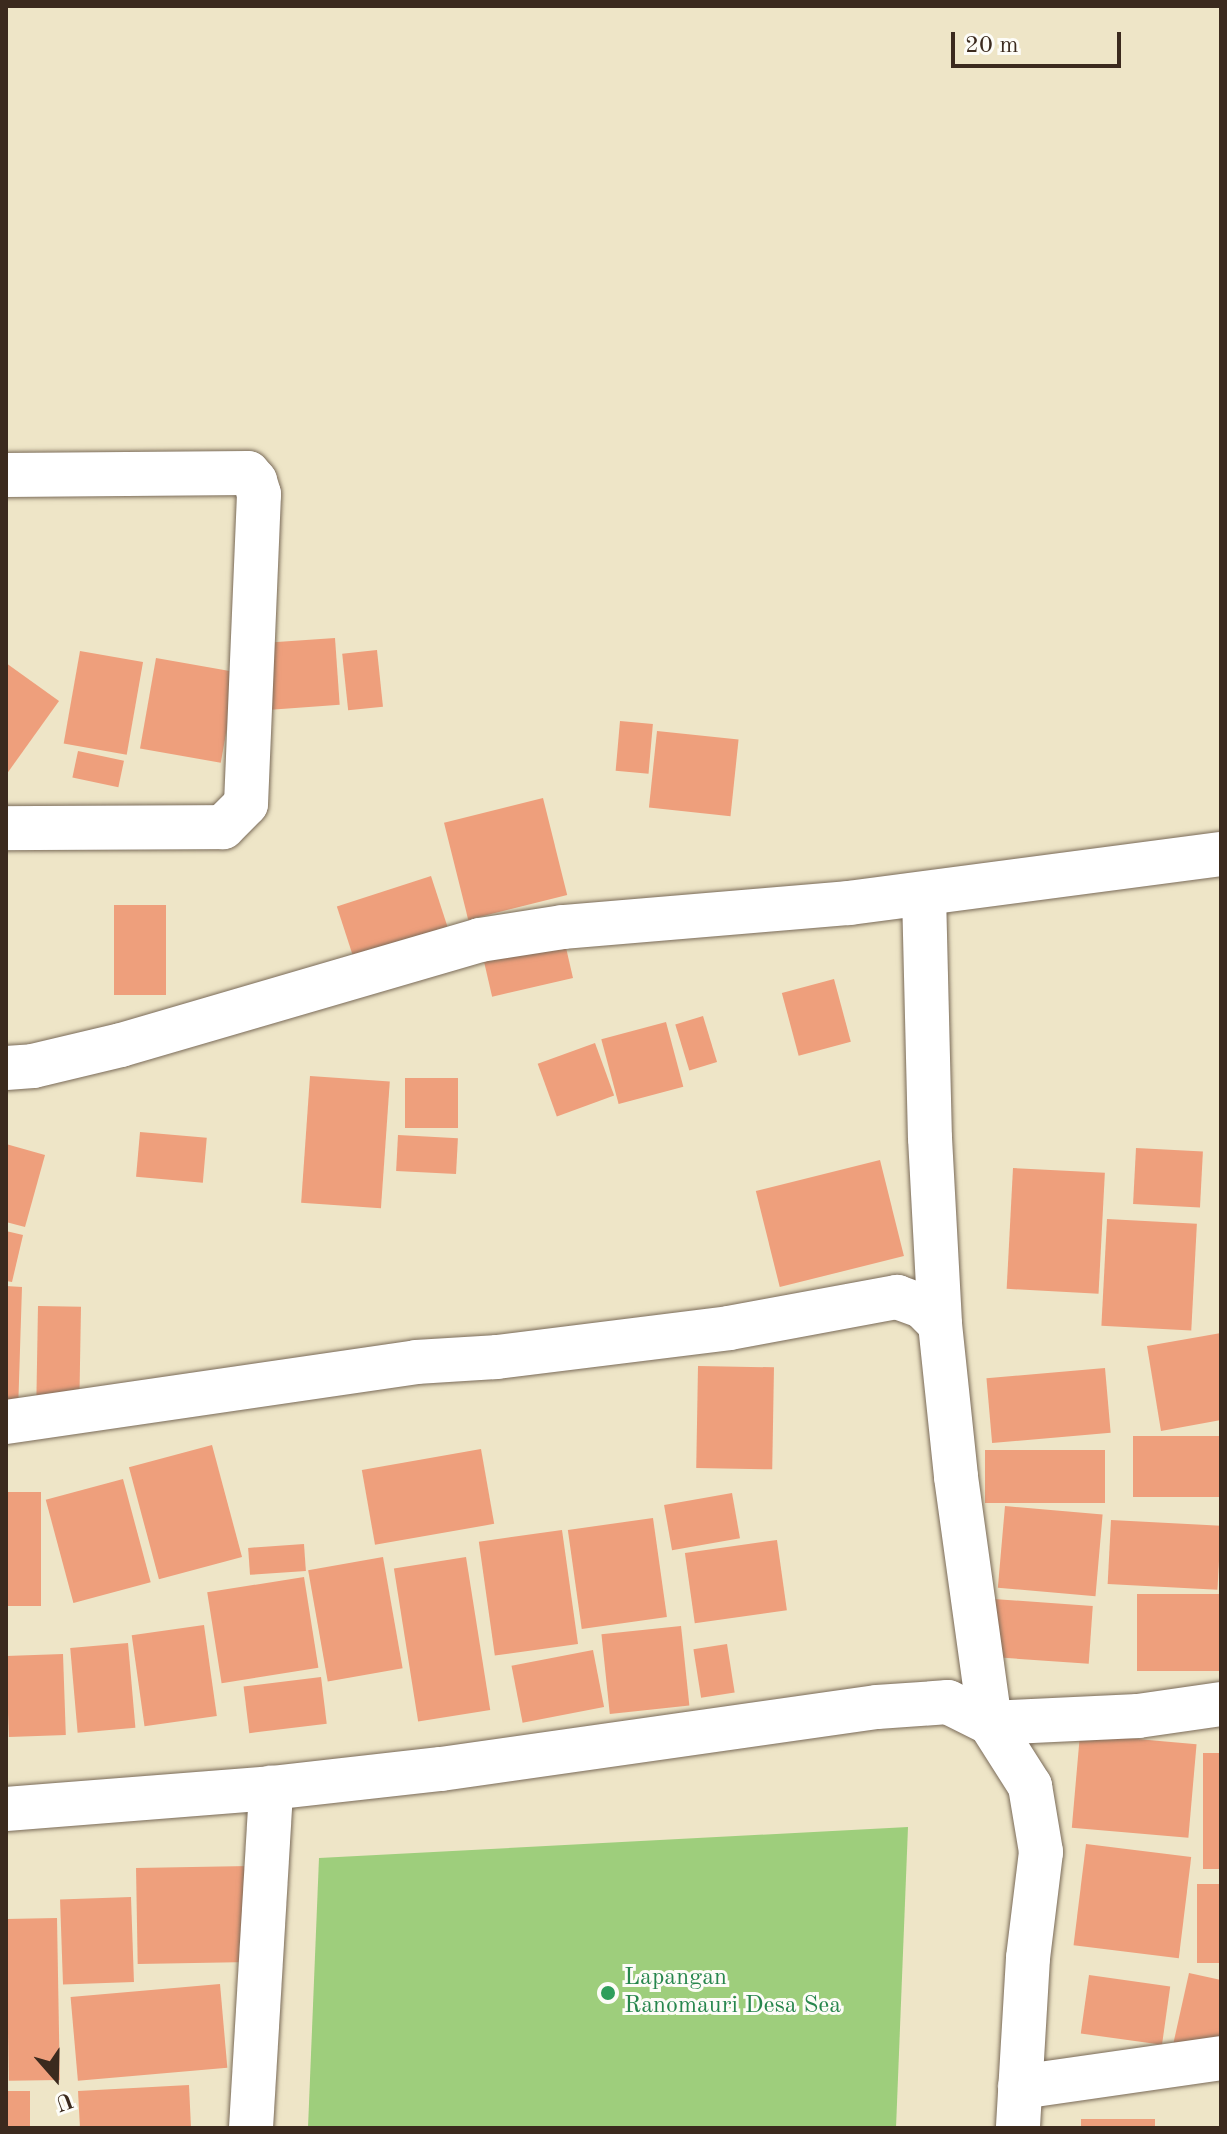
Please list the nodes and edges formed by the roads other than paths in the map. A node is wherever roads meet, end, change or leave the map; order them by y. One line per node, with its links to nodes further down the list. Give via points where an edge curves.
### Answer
1 (6, 475): 2 (street, via 248,473 259,494 246,804 223,827)
2 (6, 828)
3 (1221, 854): 4 (street)
4 (924, 894): 5 (street, via 563,927 480,940 121,1045); 6 (street)
5 (6, 1068)
6 (940, 1324): 7 (street, via 922,1306 897,1297 729,1328 400,1364); 9 (street)
7 (6, 1422)
8 (1221, 1704): 9 (street, via 1138,1716)
9 (990, 1723): 10 (street, via 948,1702 877,1707); 13 (street, via 1030,1786 1041,1852)
10 (271, 1788): 11 (street); 14 (street)
11 (6, 1809)
12 (1221, 2058): 13 (street)
13 (1019, 2108)
14 (251, 2128)

